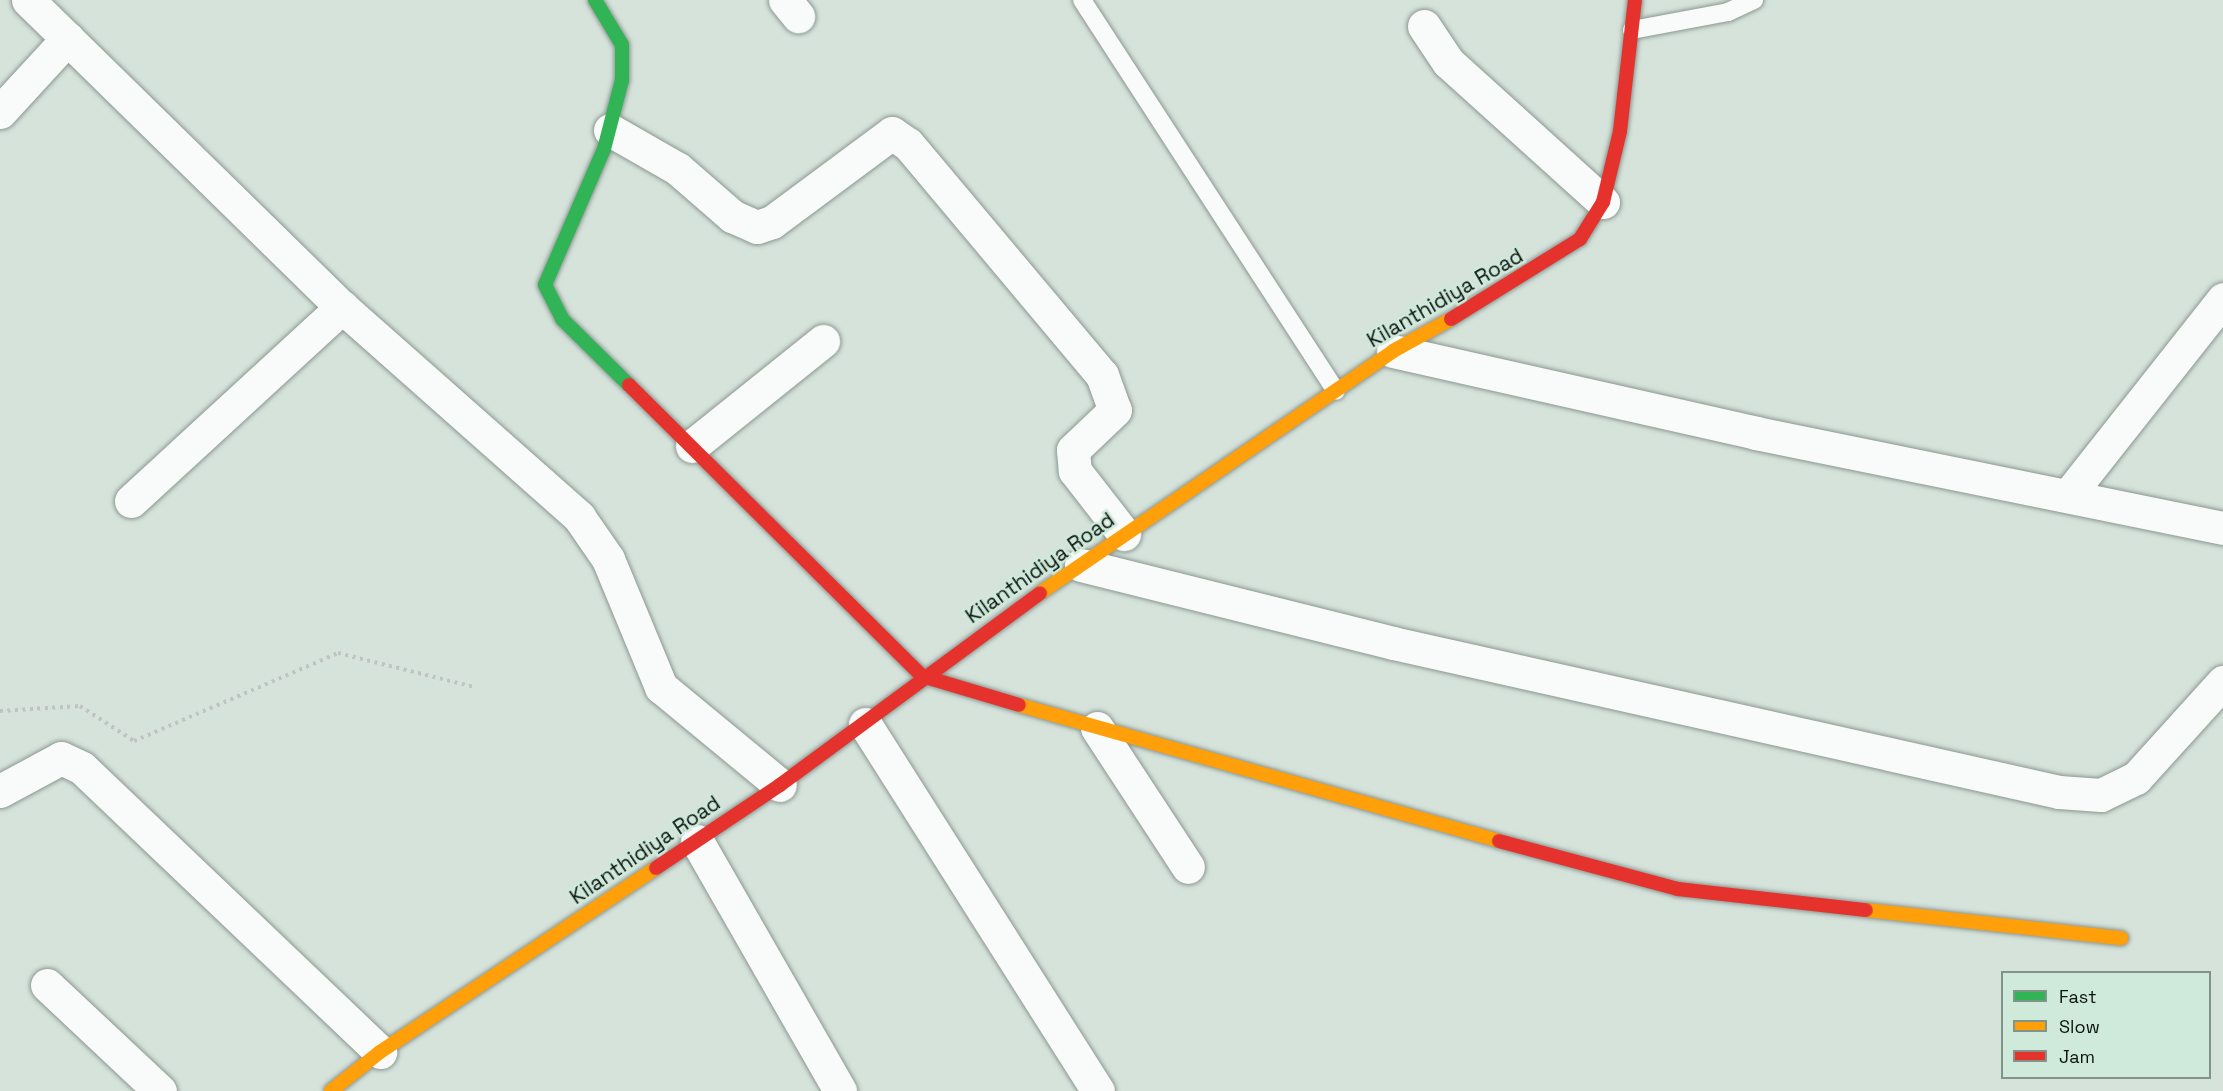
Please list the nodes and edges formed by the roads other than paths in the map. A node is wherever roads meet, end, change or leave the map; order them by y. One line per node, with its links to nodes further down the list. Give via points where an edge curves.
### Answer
1 (28, 0): 8 (street)
2 (595, 0): 10 (street, via 622,45 622,80)
3 (1082, 0): 16 (lane)
4 (1635, 0): 7 (street, Kilanthidiya Road)
5 (1754, 0): 7 (lane, via 1728,12)
6 (1424, 26): 11 (street, via 1448,62)
7 (1632, 30): 11 (street, Kilanthidiya Road, via 1620,131)
8 (69, 38): 9 (street); 13 (street)
9 (0, 112)
10 (610, 130): 17 (street, via 545,285 561,319); 21 (street, via 678,169 732,216 757,228 892,133 908,144 1102,375 1115,410 1073,450 1075,471)
11 (1603, 202): 15 (street, Kilanthidiya Road, via 1580,239 1511,287)
12 (2223, 299): 18 (street)
13 (342, 307): 19 (street); 27 (street, via 579,517 608,559 661,687)
14 (823, 341): 17 (street)
15 (1394, 351): 16 (street, Kilanthidiya Road); 18 (street, via 1756,434)
16 (1336, 391): 21 (street, Kilanthidiya Road)
17 (692, 446): 23 (street)
18 (2070, 493): 20 (street)
19 (131, 501)
20 (2223, 528)
21 (1124, 534): 22 (street, Kilanthidiya Road)
22 (1081, 566): 23 (street, Kilanthidiya Road); 24 (street, via 1393,643 2060,792 2101,795 2136,777)
23 (922, 676): 25 (street, Kilanthidiya Road); 26 (street)
24 (2223, 682)
25 (865, 724): 27 (street, Kilanthidiya Road); 37 (street)
26 (1097, 728): 30 (street); 31 (street, via 1678,889)
27 (780, 785): 29 (street, Kilanthidiya Road)
28 (0, 791): 33 (street, via 61,758 82,768)
29 (697, 841): 33 (street, Kilanthidiya Road); 36 (street)
30 (1188, 867)
31 (2121, 938)
32 (47, 985): 34 (street)
33 (380, 1052): 35 (street, Kilanthidiya Road)
34 (159, 1091)
35 (331, 1091)
36 (840, 1091)
37 (1098, 1091)

